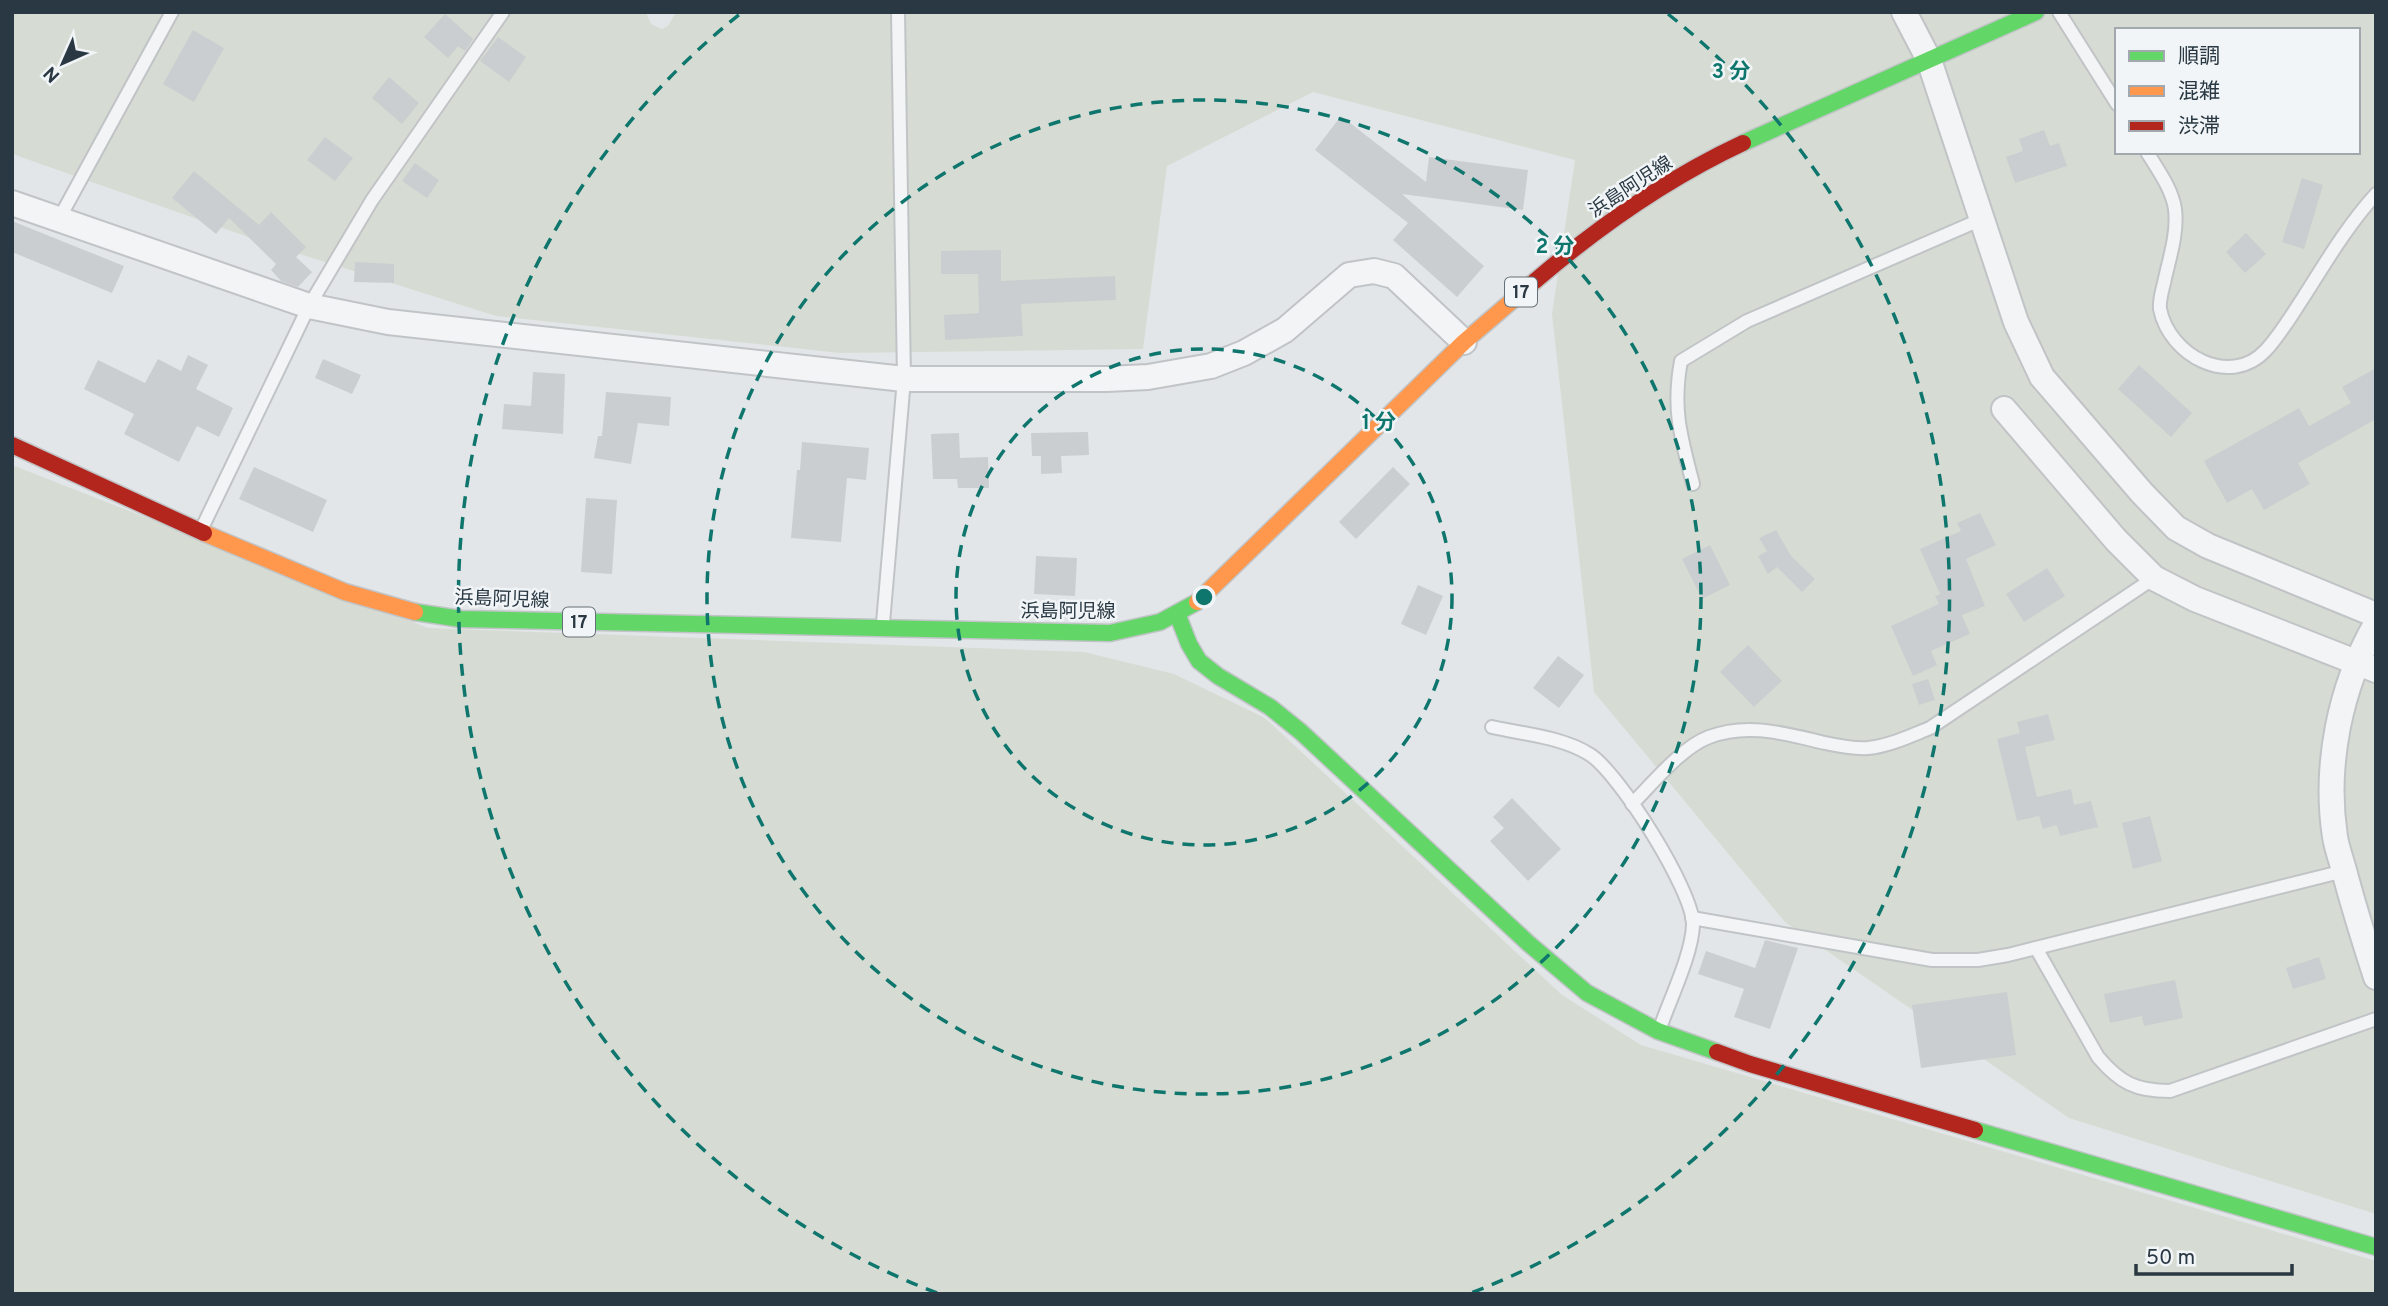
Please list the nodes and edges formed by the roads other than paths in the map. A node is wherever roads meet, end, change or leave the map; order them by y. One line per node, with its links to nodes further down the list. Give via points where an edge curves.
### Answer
1 (172, 12): 12 (lane)
2 (503, 12): 14 (lane, via 372,200)
3 (898, 12): 16 (lane)
4 (1904, 12): 7 (street)
5 (2036, 12): 7 (main road, 浜島阿児線 / 17)
6 (2059, 12): 8 (lane)
7 (1929, 60): 13 (street); 15 (main road, 浜島阿児線 / 17, via 1739,145 1664,186 1549,269)
8 (2115, 101)
9 (2148, 154): 10 (lane, via 2175,208 2175,233 2160,308 2172,335 2186,351 2218,367 2232,368 2264,353 2348,227)
10 (2376, 194)
11 (12, 203): 12 (street)
12 (59, 219): 14 (street)
13 (1982, 219): 19 (lane, via 1747,321 1681,361 1675,404); 22 (street, via 2016,322 2042,377 2176,528 2208,546)
14 (309, 306): 16 (street, via 388,322); 20 (lane)
15 (1464, 342): 16 (street, via 1394,276 1366,271 1349,275 1263,343 1212,366 1107,379); 23 (main road, 浜島阿児線 / 17, via 1204,597)
16 (904, 379): 25 (lane)
17 (2004, 409): 21 (street)
18 (12, 445): 20 (main road, 浜島阿児線 / 17)
19 (1693, 484)
20 (200, 531): 25 (main road, 浜島阿児線 / 17, via 335,590 428,615)
21 (2154, 578): 26 (street, via 2194,600); 28 (lane, via 1930,728 1907,738 1849,748 1761,729 1727,732 1692,746)
22 (2376, 615)
23 (1178, 616): 25 (main road, 浜島阿児線 / 17, via 1147,628 1110,633); 34 (main road, via 1199,661 1301,732 1587,993)
24 (2376, 624): 26 (street)
25 (883, 629)
26 (2367, 667): 29 (street, via 2338,723 2332,777 2335,837)
27 (1492, 727): 28 (lane, via 1591,754)
28 (1632, 804): 30 (lane, via 1681,883)
29 (2344, 871): 31 (lane); 32 (street)
30 (1692, 918): 31 (lane, via 1932,960 1978,960); 34 (lane, via 1692,939)
31 (2035, 948): 33 (lane, via 2098,1057 2135,1087 2171,1091)
32 (2376, 977)
33 (2376, 1019)
34 (1658, 1031): 35 (main road, via 1750,1064)
35 (2376, 1247)

